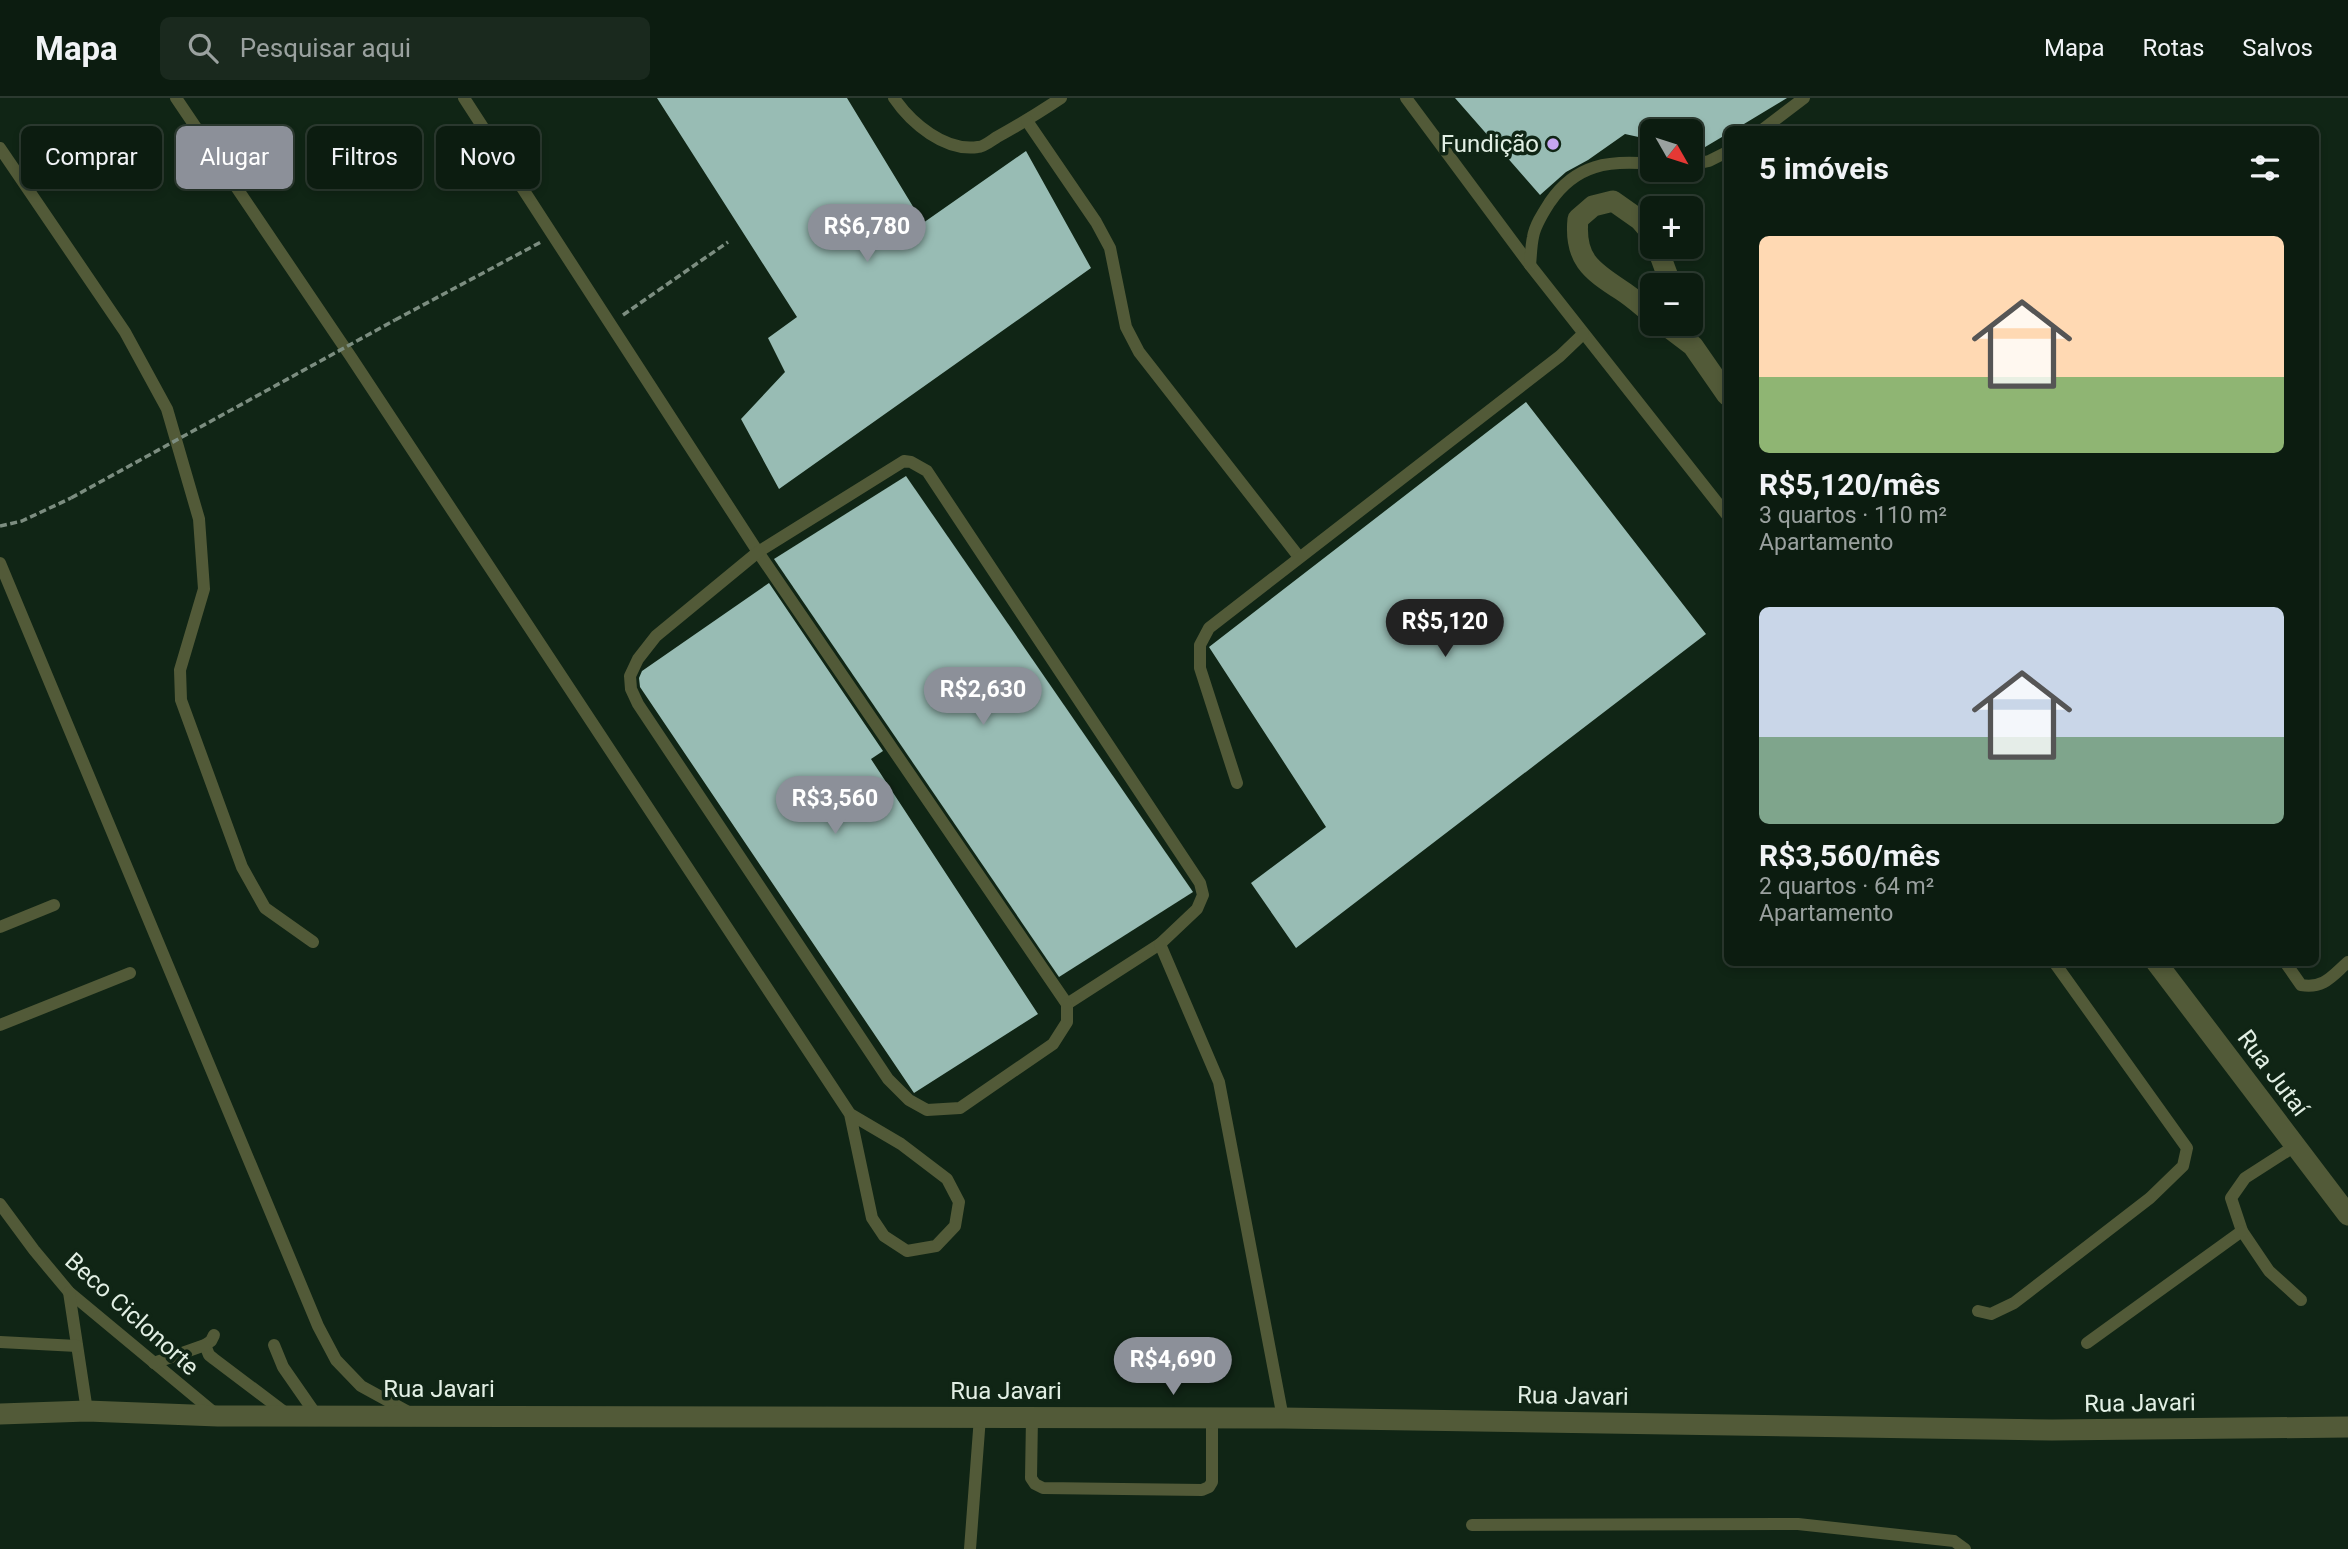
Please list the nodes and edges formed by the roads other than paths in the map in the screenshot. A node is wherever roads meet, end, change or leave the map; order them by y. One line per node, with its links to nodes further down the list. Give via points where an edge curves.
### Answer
1 (176, 98): 37 (lane)
2 (464, 98): 22 (lane)
3 (894, 98): 7 (lane, via 922,130 949,144 979,148)
4 (1061, 98): 7 (lane)
5 (1406, 98): 14 (lane)
6 (1804, 98): 8 (lane)
7 (1027, 121): 23 (lane, via 1110,248 1126,327 1139,352)
8 (1767, 126)
9 (0, 148): 28 (lane, via 125,332 167,409 199,519 204,589 180,670 181,699 242,867 265,908)
10 (1724, 154): 11 (lane)
11 (1703, 162)
12 (1640, 164): 14 (lane, via 1612,163 1573,177 1542,213 1533,236)
13 (1640, 220): 15 (street, via 1613,201 1594,206 1578,219 1576,239 1585,262)
14 (1530, 265): 16 (lane)
15 (1640, 306)
16 (1583, 334): 21 (lane); 23 (lane)
17 (1680, 336): 19 (street)
18 (1689, 336): 19 (street)
19 (1693, 346): 20 (street)
20 (1724, 391)
21 (1724, 511)
22 (758, 552): 29 (lane, via 904,461 927,471 1200,883 1203,895 1197,909); 35 (lane); 35 (lane, via 656,636 630,676 631,690 888,1079 927,1110 960,1108 1053,1044 1067,1023)
23 (1299, 557): 25 (lane, via 1209,628 1200,645 1200,668)
24 (0, 564): 53 (lane, via 318,1326 336,1360 361,1386)
25 (1237, 783)
26 (54, 905): 27 (lane)
27 (0, 927)
28 (313, 942)
29 (1160, 944): 35 (lane); 59 (lane, via 1219,1082)
30 (2348, 962): 33 (lane, via 2313,987 2301,985)
31 (2057, 966): 44 (lane, via 2187,1148 2183,1166 2150,1198 2014,1303 1991,1314)
32 (2159, 966): 38 (street, Rua Jutaí)
33 (2289, 966)
34 (130, 974): 36 (lane)
35 (1067, 1004)
36 (0, 1025)
37 (850, 1115): 37 (lane, via 901,1144 947,1179 959,1202 955,1226 936,1246 907,1251 884,1236 872,1218)
38 (2295, 1146): 40 (street, Rua Jutaí); 41 (lane, via 2245,1178 2231,1198)
39 (0, 1204): 42 (lane, Beco Ciclonorte)
40 (2348, 1215)
41 (2242, 1231): 43 (lane, via 2269,1271); 46 (lane)
42 (69, 1292): 48 (lane); 49 (lane, Beco Ciclonorte)
43 (2301, 1300)
44 (1978, 1311)
45 (0, 1342): 48 (lane)
46 (2087, 1343)
47 (274, 1345): 55 (lane, via 283,1367)
48 (77, 1346): 50 (lane)
49 (154, 1363): 52 (lane, via 210,1340 209,1354 214,1359); 54 (lane, Beco Ciclonorte)
50 (87, 1411): 51 (street, Rua Javari); 54 (street, Rua Javari)
51 (0, 1414)
52 (288, 1415): 54 (street, Rua Javari); 55 (street, Rua Javari)
53 (414, 1415): 55 (street, Rua Javari); 56 (street, Rua Javari)
54 (218, 1416)
55 (317, 1416)
56 (980, 1417): 57 (street, Rua Javari); 62 (lane)
57 (1032, 1417): 58 (street, Rua Javari); 58 (lane, via 1031,1478 1035,1485 1202,1490 1212,1482)
58 (1212, 1418): 59 (street, Rua Javari)
59 (1283, 1418): 60 (street, Rua Javari, via 2052,1430)
60 (2348, 1427)
61 (1472, 1525): 63 (lane, via 1798,1524 1954,1541)
62 (970, 1549)
63 (1965, 1549)

